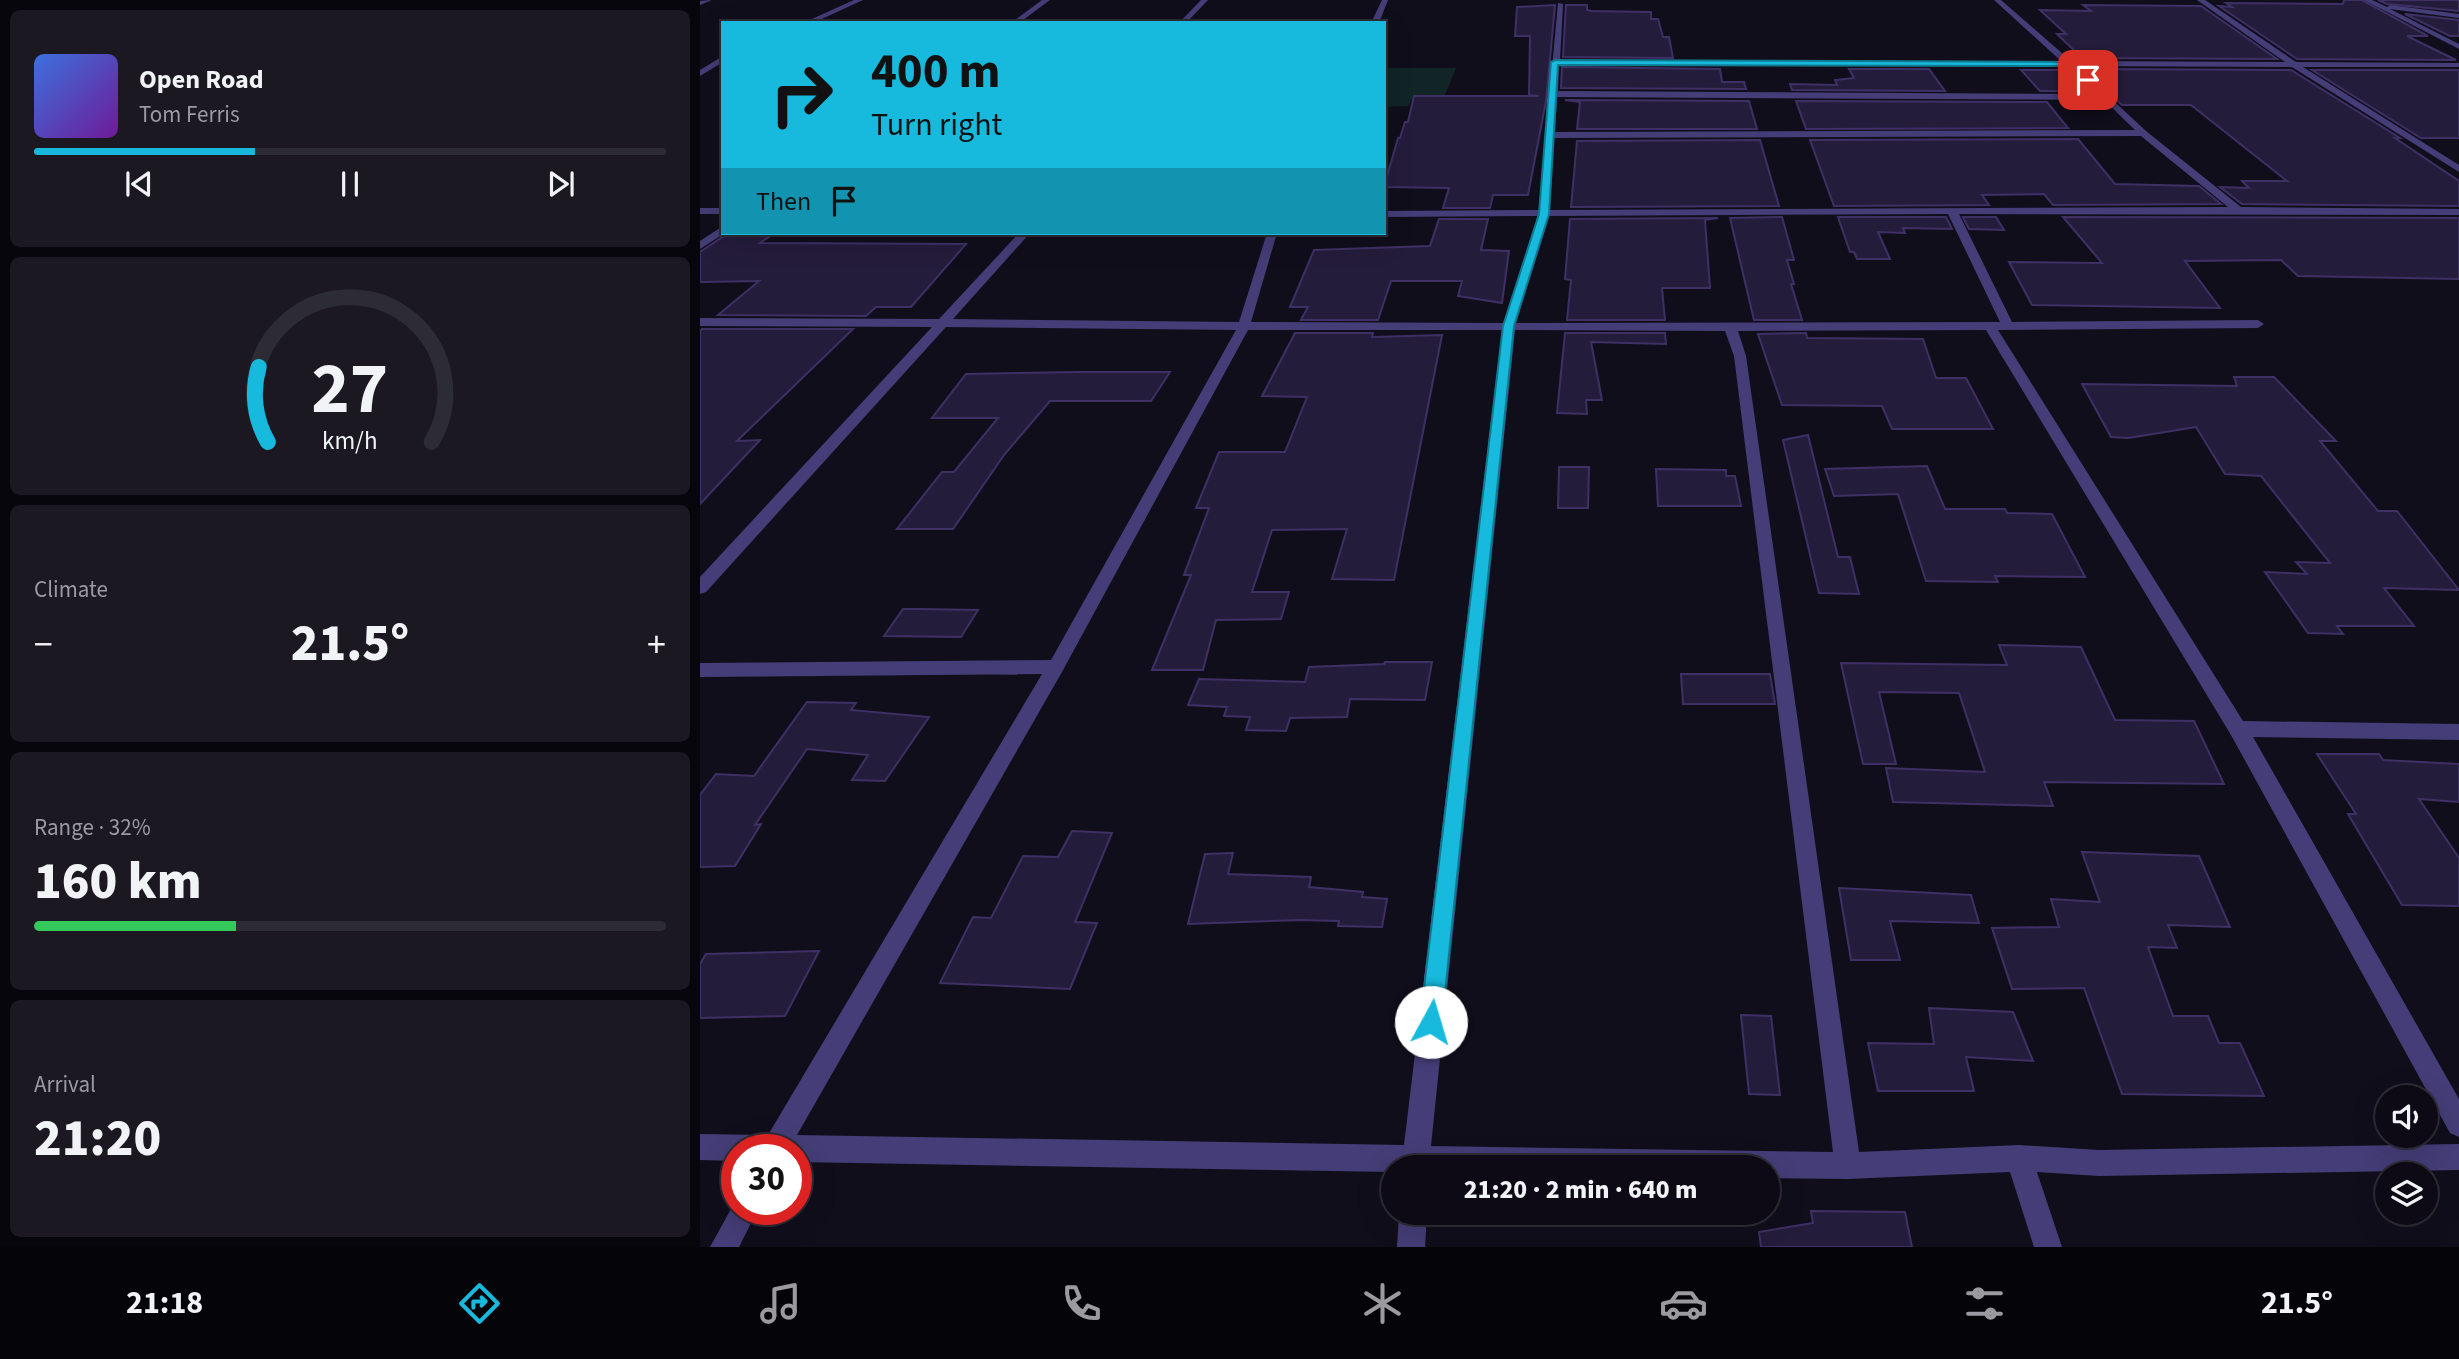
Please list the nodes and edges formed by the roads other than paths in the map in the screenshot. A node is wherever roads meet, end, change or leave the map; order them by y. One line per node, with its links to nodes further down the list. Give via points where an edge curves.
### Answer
1 (708, 0): 9 (street)
2 (860, 0): 13 (street)
3 (1047, 0): 14 (street)
4 (1205, 0): 15 (street)
5 (1385, 0): 16 (street)
6 (1997, 0): 22 (street)
7 (2200, 0): 23 (street)
8 (2367, 0): 11 (street)
9 (700, 3)
10 (1560, 4): 21 (street)
11 (2376, 5): 12 (street); 17 (street)
12 (2459, 16)
13 (811, 21)
14 (1017, 21)
15 (1184, 21)
16 (1376, 21)
17 (2459, 47)
18 (700, 58): 19 (street)
19 (721, 58)
20 (721, 59): 25 (street)
21 (1555, 62): 22 (street); 26 (street)
22 (2070, 64): 23 (street); 27 (street)
23 (2295, 65): 24 (street); 30 (street)
24 (2459, 65)
25 (700, 74)
26 (1553, 94): 27 (street); 29 (street)
27 (2106, 97): 28 (street)
28 (2143, 133): 29 (street); 31 (street)
29 (1550, 135): 37 (street)
30 (2459, 169)
31 (2238, 210): 34 (street); 35 (street)
32 (700, 211): 33 (street)
33 (721, 211)
34 (2459, 212)
35 (1953, 213): 37 (street); 48 (street)
36 (1386, 214): 37 (street)
37 (1544, 214): 46 (street)
38 (721, 230): 41 (street)
39 (1024, 235): 42 (street)
40 (1271, 235): 45 (street)
41 (700, 246)
42 (944, 321): 43 (street); 45 (street); 49 (street)
43 (700, 323)
44 (2258, 324): 48 (street)
45 (1244, 326): 46 (street); 50 (street)
46 (1509, 326): 47 (street); 59 (street)
47 (1730, 326): 48 (street); 64 (street, via 1740,356)
48 (1999, 327): 52 (street)
49 (700, 588)
50 (1056, 667): 51 (street); 55 (street)
51 (700, 670)
52 (2238, 729): 53 (street); 54 (street)
53 (2459, 732)
54 (2459, 1124)
55 (783, 1134)
56 (700, 1147): 57 (street)
57 (721, 1147)
58 (812, 1149): 62 (street)
59 (1416, 1155)
60 (2459, 1157): 61 (street, via 2098,1163)
61 (2020, 1158): 64 (street); 69 (street)
62 (1381, 1162)
63 (1780, 1166): 64 (street)
64 (1848, 1166)
65 (736, 1225): 67 (street)
66 (1412, 1225): 68 (street)
67 (724, 1247)
68 (1411, 1247)
69 (2048, 1247)

